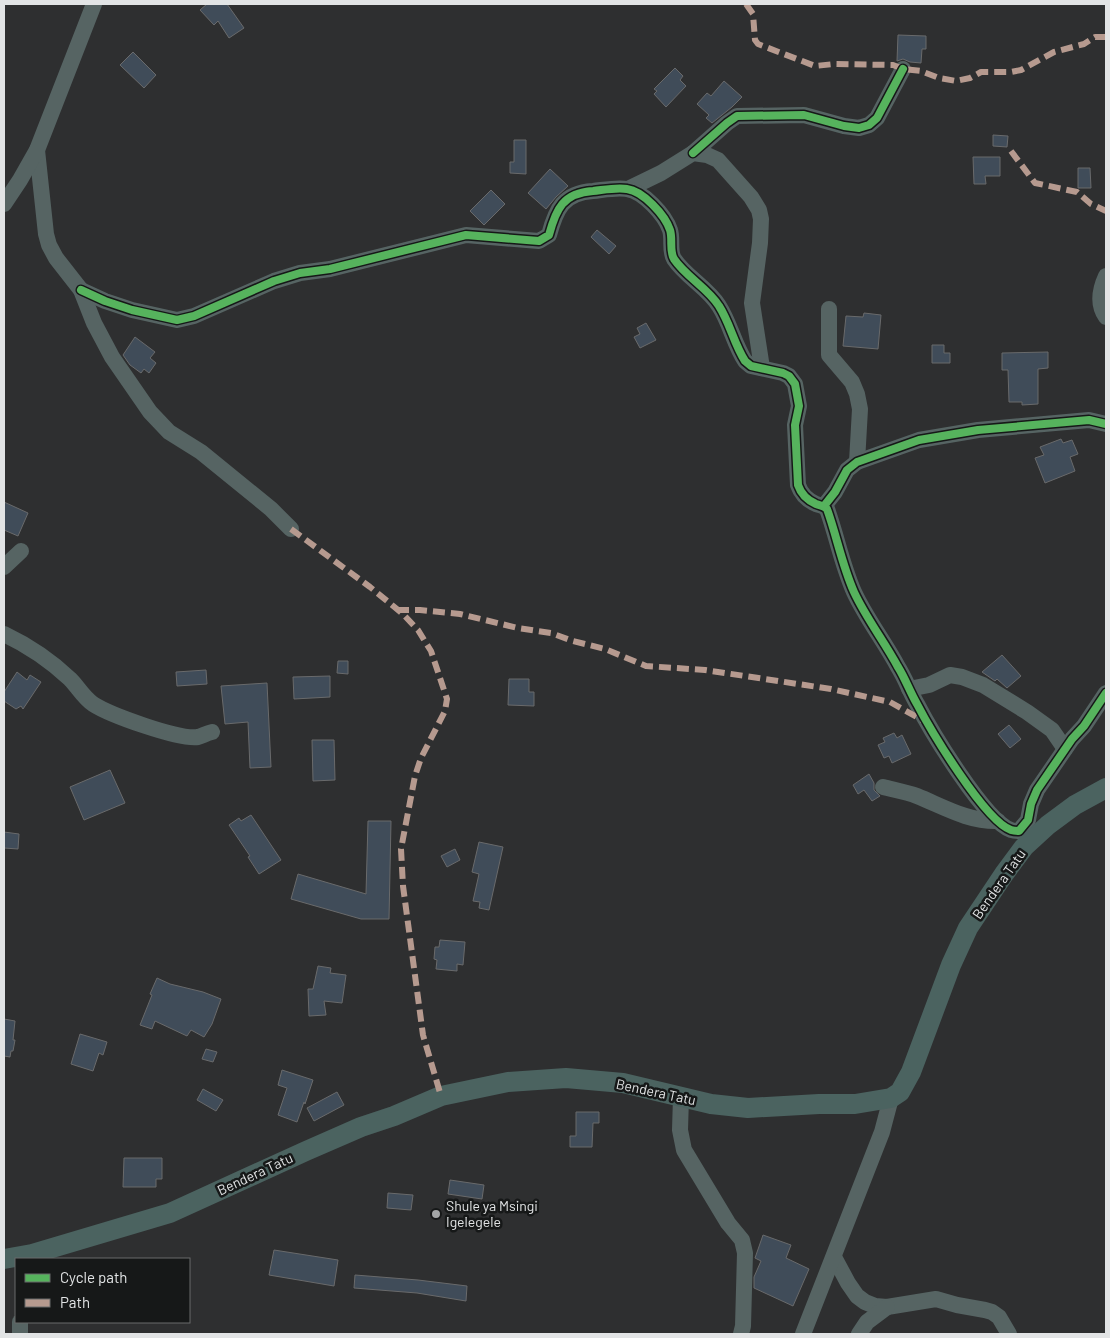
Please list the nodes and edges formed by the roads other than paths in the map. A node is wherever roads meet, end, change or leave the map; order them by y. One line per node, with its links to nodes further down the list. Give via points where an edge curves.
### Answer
1 (94, 4): 3 (street)
2 (903, 70): 4 (street, via 877,118 869,125 859,128 844,126 804,115 737,116)
3 (37, 150): 6 (street); 8 (street, via 49,245)
4 (693, 153): 5 (street); 11 (street, via 718,160 759,210 760,243 752,303)
5 (628, 189): 8 (street, via 585,192 570,197 559,208 549,235 539,241 466,235 330,269 300,273 178,320 123,307); 11 (street, via 652,203 669,228 675,261 719,305 745,361)
6 (4, 204)
7 (1106, 276): 10 (street, via 1100,304)
8 (81, 290): 15 (street, via 112,357 150,412 169,432 201,452)
9 (829, 310): 13 (street, via 829,355 852,382 860,409)
10 (1106, 317)
11 (762, 368): 14 (street, via 783,373 795,384 799,406 795,425 798,485 805,497)
12 (1106, 424): 13 (street, via 1089,420 978,430 919,440)
13 (857, 462): 14 (street)
14 (824, 506): 19 (street, via 854,592)
15 (291, 529)
16 (21, 552): 17 (street)
17 (4, 567)
18 (4, 634): 21 (street, via 48,660 93,704 173,734 197,737)
19 (909, 689): 22 (street, via 929,685 950,675 969,680 1027,712 1052,730); 25 (street, via 954,765 979,801)
20 (1106, 693): 22 (street)
21 (212, 732)
22 (1065, 749): 25 (street, via 1037,790 1023,828 1011,830)
23 (883, 788): 25 (street, via 916,796 968,817)
24 (1106, 788): 27 (main road, Bendera Tatu, via 1048,825 1024,847 1004,874 968,928 911,1072 900,1092)
25 (998, 821)
26 (682, 1097): 27 (main road, Bendera Tatu, via 748,1108 855,1104); 29 (main road, Bendera Tatu, via 623,1083 566,1078 508,1082 441,1096 320,1144 170,1213); 31 (street, via 680,1130 684,1150 728,1223 742,1240 745,1253)
27 (891, 1098): 28 (street, via 882,1132)
28 (834, 1257): 30 (street, via 857,1296 875,1306); 32 (street)
29 (14, 1258)
30 (887, 1307): 33 (street, via 867,1322); 34 (street, via 936,1299 992,1312)
31 (741, 1334)
32 (803, 1334)
33 (859, 1334)
34 (1009, 1334)

